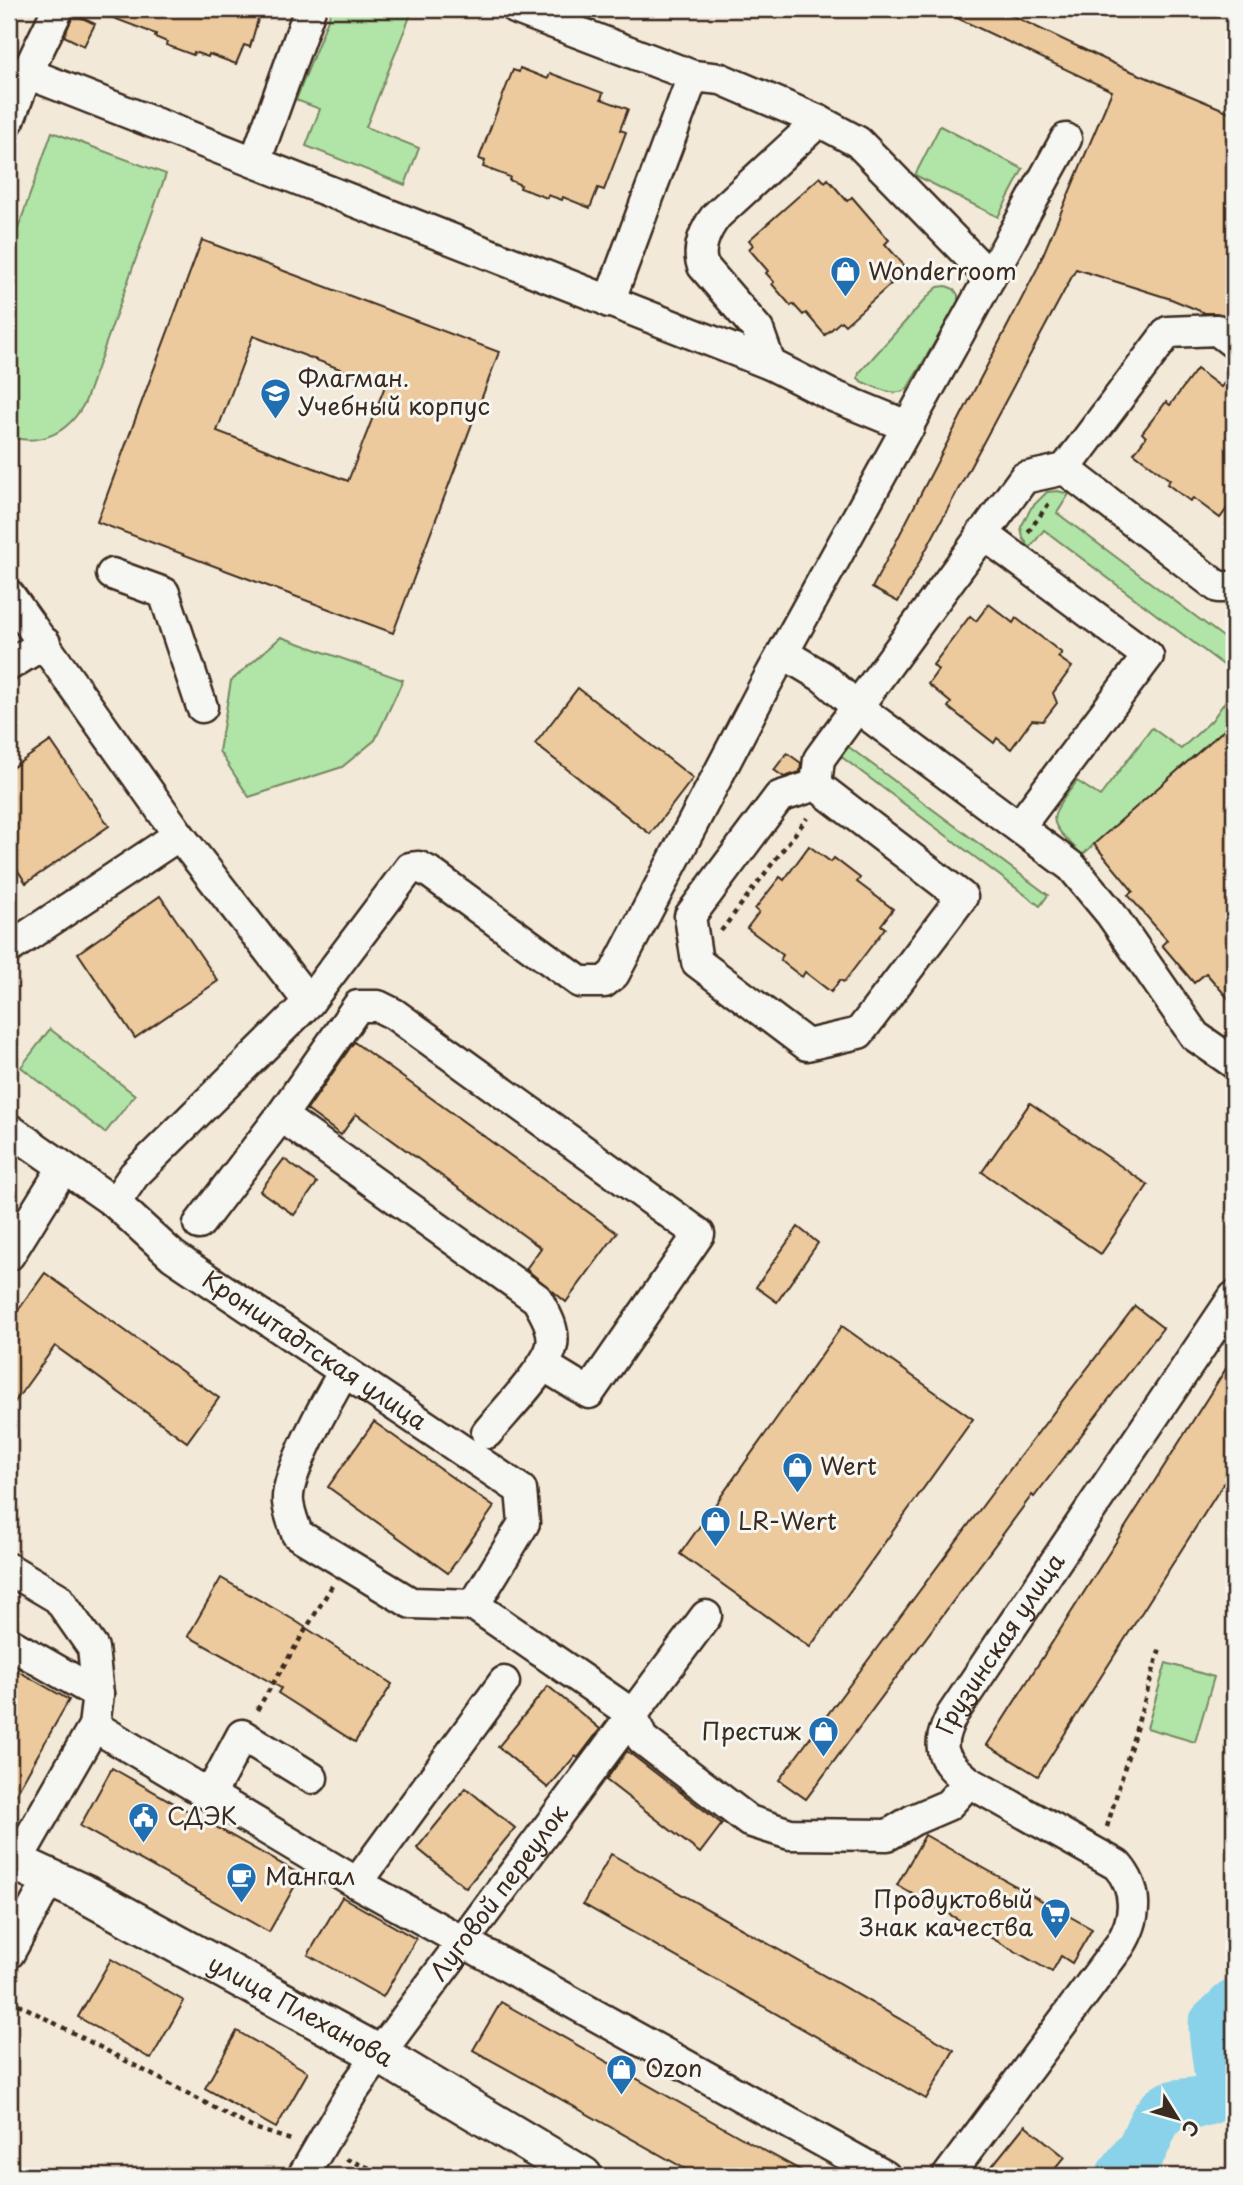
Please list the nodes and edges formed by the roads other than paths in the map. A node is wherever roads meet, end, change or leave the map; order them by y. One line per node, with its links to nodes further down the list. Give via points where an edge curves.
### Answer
1 (58, 9): 4 (street)
2 (310, 9): 9 (street)
3 (517, 9): 5 (street)
4 (27, 73): 6 (street); 9 (street)
5 (694, 76): 7 (street, via 721,79); 11 (street)
6 (9, 121)
7 (819, 121): 10 (street, via 858,142); 13 (street, via 716,216 700,253 703,265 762,335)
8 (1066, 139): 10 (street)
9 (255, 162): 11 (street)
10 (990, 277): 14 (street)
11 (609, 302): 13 (street)
12 (1234, 343): 15 (street, via 1217,330 1168,332)
13 (769, 364): 14 (street)
14 (909, 427): 21 (street)
15 (1070, 472): 16 (street, via 1024,478); 18 (street, via 1218,587)
16 (982, 533): 24 (street); 26 (street, via 1148,656)
17 (112, 574): 23 (street, via 164,593)
18 (1234, 587)
19 (9, 595): 20 (street)
20 (45, 643): 22 (street); 27 (street)
21 (783, 653): 24 (street, via 823,677); 29 (street, via 614,974 604,982 580,982 419,867 410,868)
22 (9, 665)
23 (202, 707)
24 (857, 707): 25 (street, via 818,759); 26 (street)
25 (821, 789): 25 (street, via 779,797 690,916 697,962 807,1045 859,1033 962,897)
26 (1019, 827): 30 (street, via 1072,867 1111,914 1195,1036)
27 (179, 835): 28 (street); 29 (street)
28 (9, 948)
29 (309, 1002): 34 (street, via 134,1175)
30 (1234, 1063)
31 (281, 1116): 35 (street); 38 (street, via 537,1298 550,1323 552,1344); 38 (street, via 358,1006 378,1006 394,1013 699,1234 589,1393)
32 (12, 1139): 33 (street, Кронштадтская улица)
33 (63, 1168): 34 (street, Кронштадтская улица); 36 (street)
34 (114, 1203): 39 (street, Кронштадтская улица, via 173,1256)
35 (199, 1224)
36 (9, 1255)
37 (1234, 1297): 50 (street, Грузинская улица, via 952,1714 943,1735 943,1756)
38 (543, 1365): 40 (street)
39 (344, 1372): 42 (street, Кронштадтская улица, via 521,1490 524,1523); 42 (street, via 298,1463 288,1500 296,1534 411,1603)
40 (487, 1433)
41 (9, 1569): 46 (street, via 58,1598 93,1648)
42 (474, 1605): 47 (street)
43 (706, 1616): 47 (street, Луговой переулок)
44 (9, 1643): 46 (street)
45 (503, 1682): 54 (street)
46 (98, 1694): 48 (street)
47 (632, 1714): 50 (street, via 642,1739 738,1813 790,1834 888,1835 948,1805); 55 (street, Луговой переулок)
48 (94, 1726): 51 (street); 52 (street)
49 (312, 1778): 51 (street, via 242,1735)
50 (969, 1782): 63 (street, Грузинская улица, via 1108,1860 1125,1874 1134,1899 1129,1931)
51 (210, 1795): 54 (street)
52 (12, 1861): 53 (main road, улица Плеханова)
53 (50, 1878): 56 (street); 57 (main road, улица Плеханова)
54 (358, 1882): 55 (street)
55 (462, 1942): 57 (street, Луговой переулок); 62 (street)
56 (9, 1953)
57 (379, 2054): 58 (main road, улица Плеханова); 59 (street, Луговой переулок)
58 (486, 2119): 60 (main road); 61 (main road, улица Плеханова)
59 (303, 2176)
60 (563, 2176)
61 (583, 2176)
62 (885, 2176)
63 (948, 2176)

